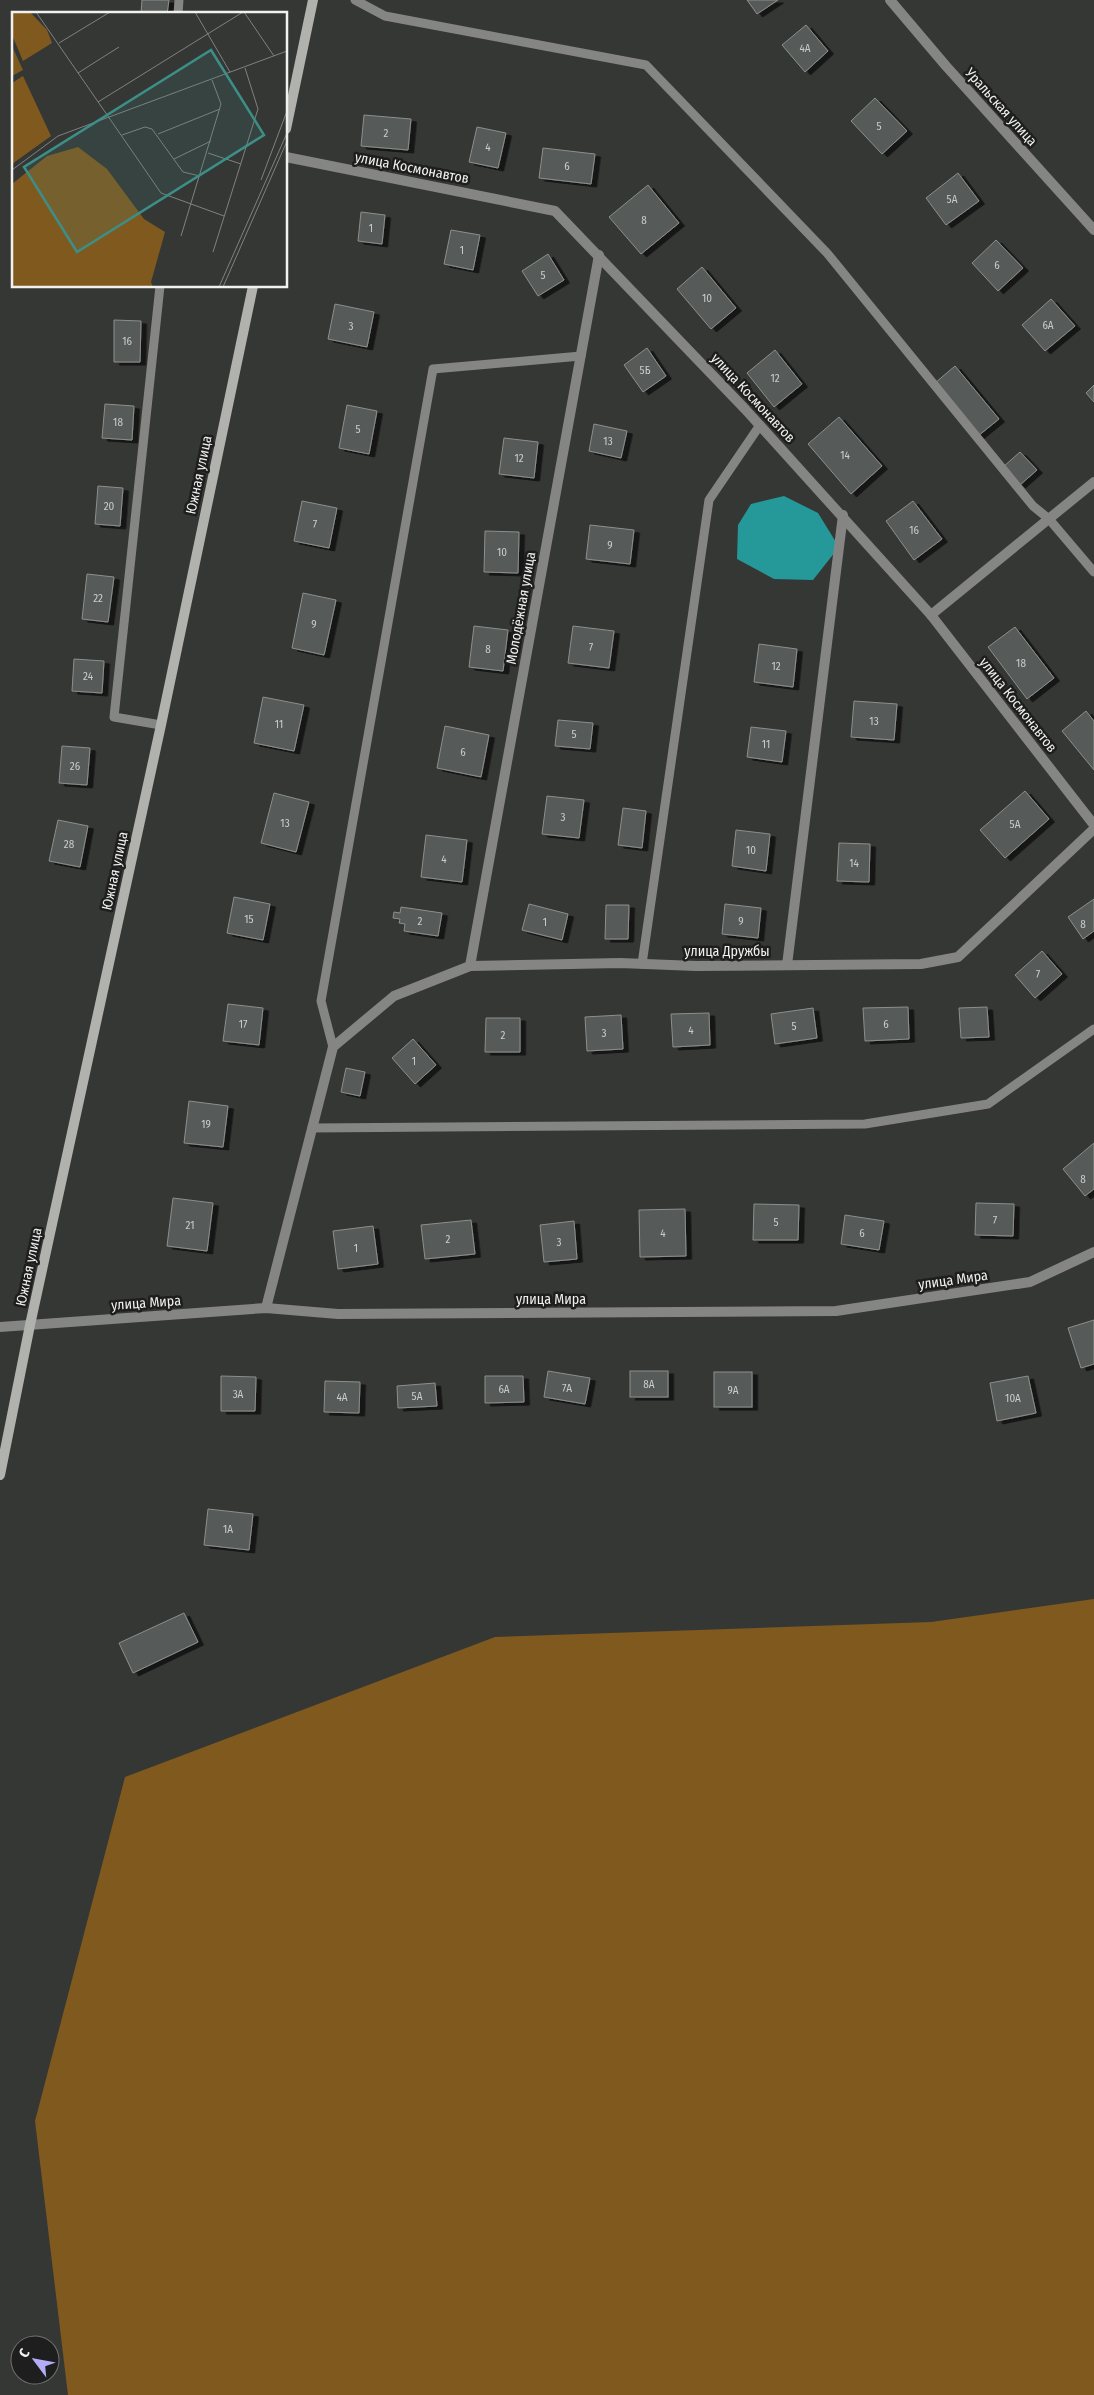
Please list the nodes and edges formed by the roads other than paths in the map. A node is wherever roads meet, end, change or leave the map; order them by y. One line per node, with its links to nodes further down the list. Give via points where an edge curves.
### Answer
1 (313, 0): 4 (main road)
2 (355, 0): 14 (lane, via 385,16 646,64 827,253 1032,506)
3 (890, 0): 6 (street, Уральская улица)
4 (288, 119)
5 (288, 157): 7 (street, улица Космонавтов, via 555,211)
6 (1094, 230)
7 (599, 255): 10 (street, Молодёжная улица); 11 (street, улица Космонавтов)
8 (160, 288): 17 (lane, via 114,717)
9 (253, 288): 17 (main road, Южная улица)
10 (581, 356): 22 (street, Молодёжная улица); 24 (lane, via 433,368 321,1001)
11 (760, 426): 13 (street, улица Космонавтов); 20 (lane, via 709,500)
12 (1094, 482): 14 (street)
13 (843, 515): 16 (street, улица Космонавтов); 21 (street)
14 (1049, 519): 15 (lane); 16 (street)
15 (1094, 572)
16 (931, 615): 18 (street, улица Космонавтов)
17 (161, 725): 28 (main road, Южная улица)
18 (1094, 824)
19 (1094, 829): 21 (street, улица Дружбы, via 958,957 921,964)
20 (642, 964): 21 (street, улица Дружбы); 22 (street, улица Дружбы)
21 (787, 965)
22 (470, 966): 24 (street, улица Дружбы, via 394,996)
23 (1094, 1029): 25 (lane, via 988,1104 865,1124)
24 (332, 1047): 25 (street)
25 (312, 1128): 27 (street)
26 (1094, 1252): 27 (street, улица Мира, via 1030,1282 836,1311 338,1314)
27 (266, 1308): 28 (street, улица Мира)
28 (30, 1325): 29 (street, улица Мира); 30 (main road, Южная улица)
29 (0, 1327)
30 (0, 1475)

